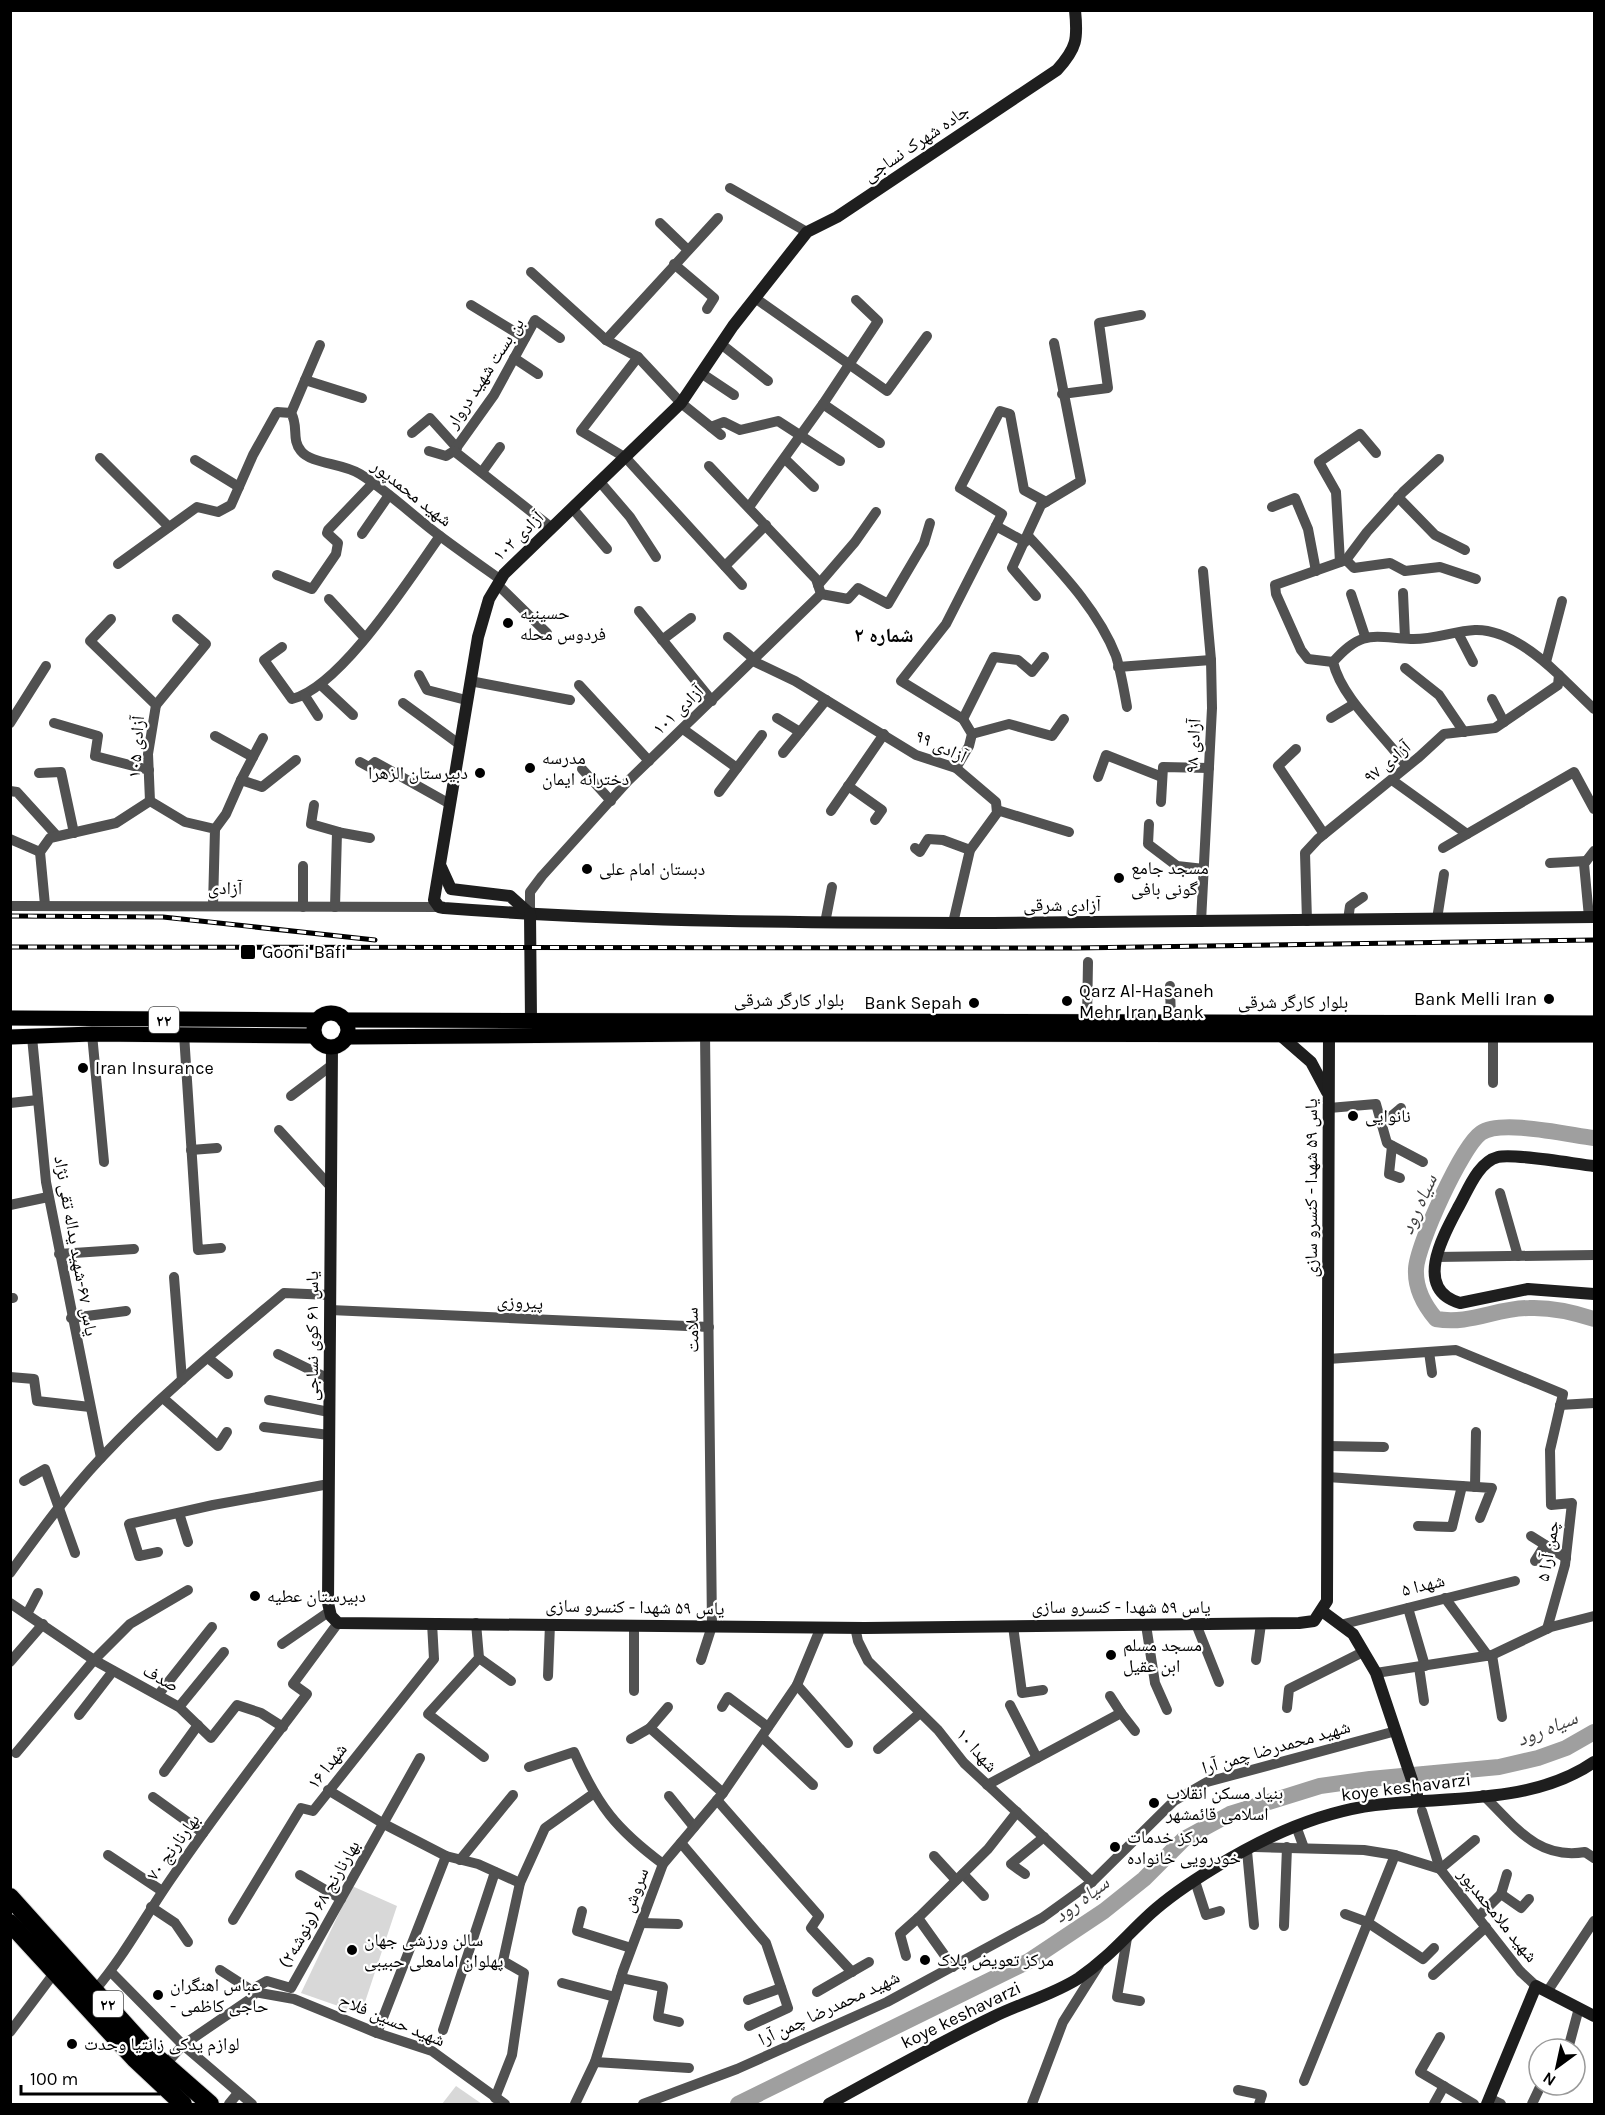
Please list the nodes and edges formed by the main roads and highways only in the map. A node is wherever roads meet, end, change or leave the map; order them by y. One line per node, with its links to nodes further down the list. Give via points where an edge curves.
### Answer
1 (10, 1018): 2 (main road, ۲۲)
2 (317, 1020): 3 (main road, via 330,1013); 8 (main road)
3 (344, 1020): 5 (main road, بلوار کارگر شرقی); 9 (main road)
4 (1594, 1023): 5 (main road, بلوار کارگر شرقی, via 1087,1020); 6 (main road)
5 (980, 1027): 7 (main road, بلوار کارگر شرقی, via 1280,1035); 9 (main road, بلوار کارگر شرقی, via 705,1034)
6 (1594, 1028)
7 (1594, 1035)
8 (315, 1036): 9 (main road, via 332,1047); 10 (main road)
9 (346, 1036)
10 (10, 1037)
11 (10, 1898): 14 (highway, ۲۲, via 165,2065)
12 (10, 1923): 13 (highway)
13 (180, 2104)
14 (210, 2104)

